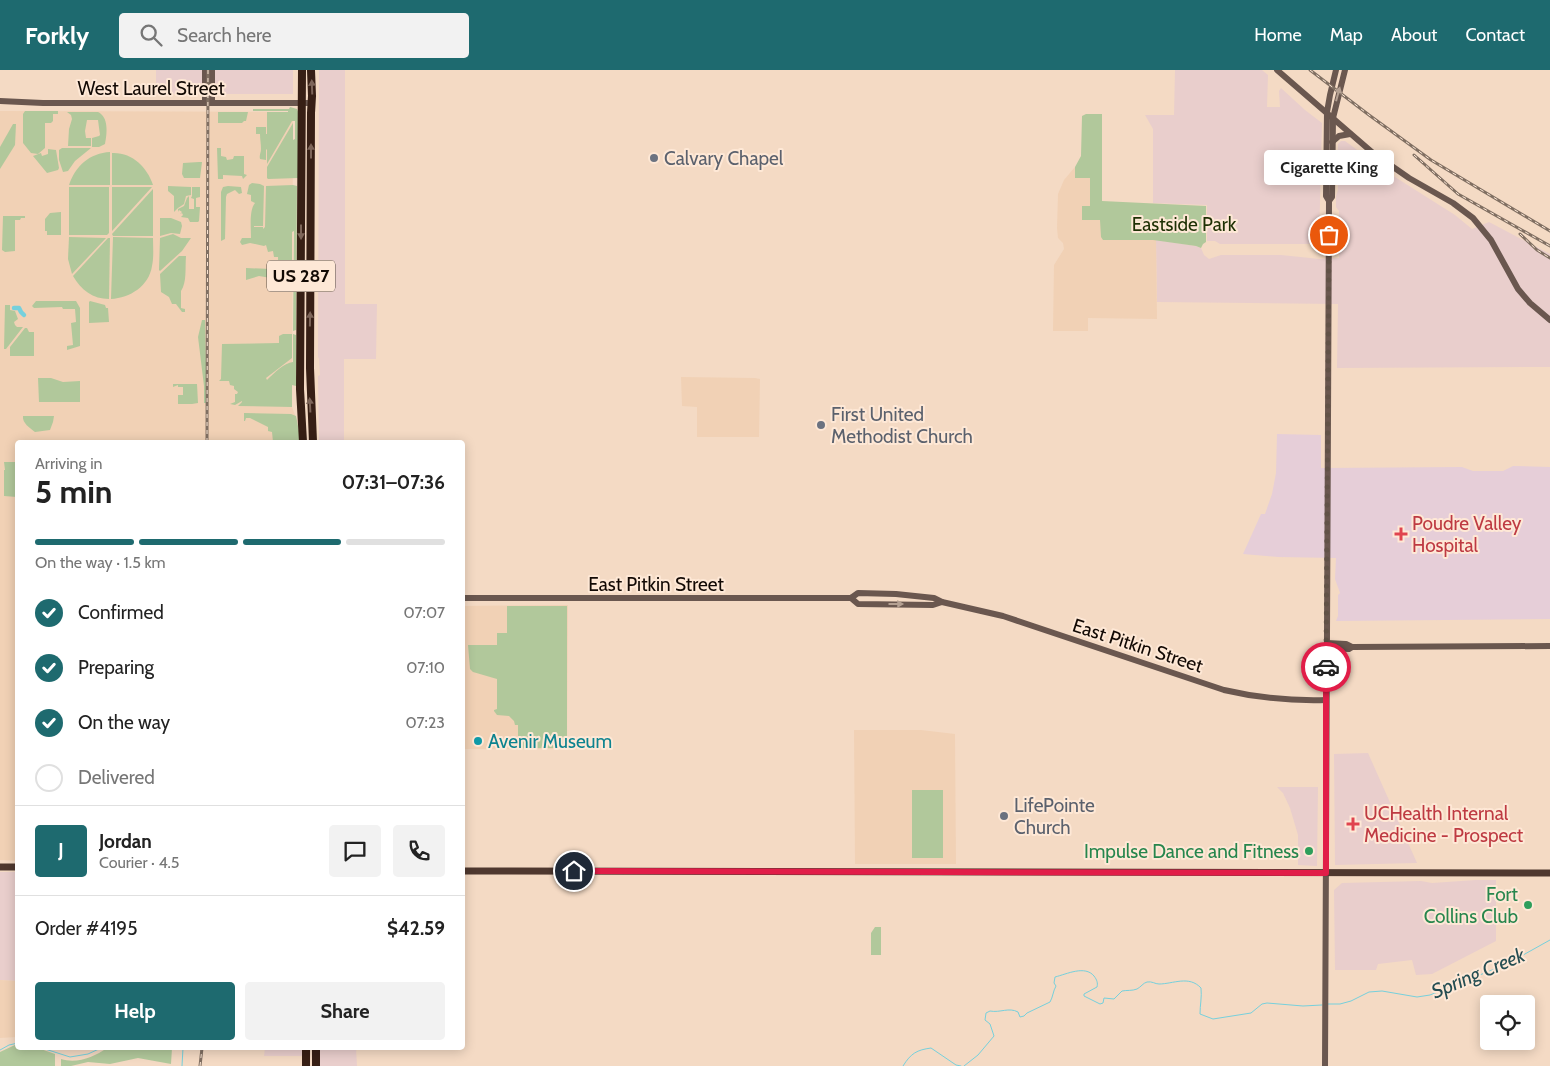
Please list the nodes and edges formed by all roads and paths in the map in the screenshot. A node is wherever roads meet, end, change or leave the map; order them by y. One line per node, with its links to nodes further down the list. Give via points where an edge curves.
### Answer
1 (205, 70): 9 (main road)
2 (212, 70): 9 (main road)
3 (302, 70): 10 (highway, US 287)
4 (311, 70): 11 (highway, US 287, one-way to 4)
5 (1277, 70): 12 (main road)
6 (1336, 70): 12 (main road)
7 (1345, 70): 13 (main road, one-way to 7)
8 (0, 101): 9 (main road, West Laurel Street)
9 (208, 103): 10 (main road, West Laurel Street)
10 (302, 103): 11 (main road, West Laurel Street); 16 (highway, US 287)
11 (312, 103): 17 (highway, US 287, one-way to 11)
12 (1327, 112): 13 (main road); 18 (main road, via 1326,196)
13 (1333, 118): 14 (main road); 15 (main road)
14 (1350, 134): 15 (main road, via 1339,136); 21 (main road, via 1390,165 1473,218 1491,240 1518,289)
15 (1332, 142): 18 (main road, via 1332,197)
16 (301, 183): 17 (highway, via 304,194); 19 (highway, US 287, one-way to 19)
17 (311, 199): 20 (highway, US 287)
18 (1329, 201): 27 (main road)
19 (301, 267): 20 (highway); 22 (highway, US 287)
20 (310, 294): 23 (highway, US 287, one-way to 20)
21 (1550, 320)
22 (303, 440)
23 (313, 440)
24 (465, 598): 25 (main road, East Pitkin Street)
25 (850, 598): 26 (main road, East Pitkin Street, via 858,593 896,594 928,597); 26 (main road, East Pitkin Street, one-way to 26, via 858,604 933,605)
26 (942, 602): 29 (main road, East Pitkin Street, via 1003,616 1241,694)
27 (1326, 645): 28 (main road, via 1349,649); 29 (main road)
28 (1550, 646)
29 (1326, 700): 33 (main road)
30 (0, 867): 31 (main road)
31 (15, 867)
32 (465, 871): 33 (main road)
33 (1326, 873): 34 (main road); 39 (main road)
34 (1550, 874)
35 (306, 1050): 37 (highway)
36 (316, 1050): 38 (highway)
37 (306, 1066)
38 (316, 1066)
39 (1325, 1066)

